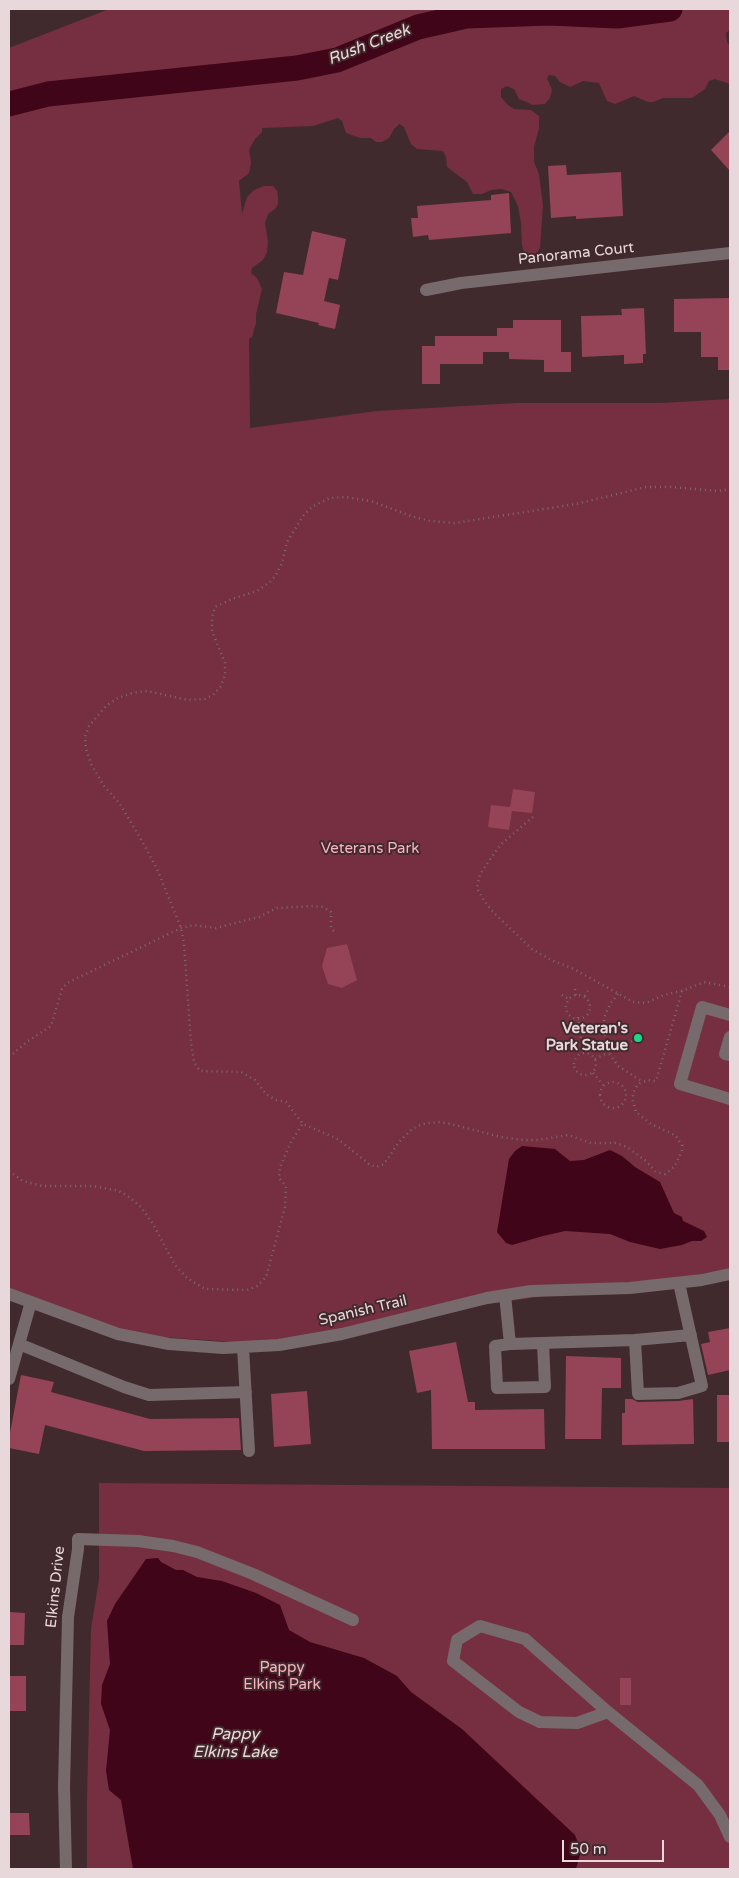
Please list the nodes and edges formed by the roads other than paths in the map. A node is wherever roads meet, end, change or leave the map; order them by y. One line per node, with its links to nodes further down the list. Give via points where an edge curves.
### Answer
1 (730, 253): 2 (street, Panorama Court, via 462,283)
2 (426, 290)
3 (730, 1015): 6 (street, via 702,1007 680,1084)
4 (730, 1037): 5 (street, via 726,1054)
5 (730, 1055)
6 (730, 1099)
7 (730, 1274): 8 (street, Spanish Trail)
8 (679, 1283): 10 (street, Spanish Trail, via 630,1288 531,1290); 12 (street)
9 (9, 1294): 11 (street, Spanish Trail)
10 (505, 1295): 16 (street); 17 (street, Spanish Trail, via 342,1334 280,1345)
11 (31, 1302): 15 (street); 17 (street, Spanish Trail, via 118,1334 169,1344)
12 (690, 1335): 13 (street); 13 (street, via 702,1386 678,1393 638,1394)
13 (635, 1340): 14 (street)
14 (544, 1343): 16 (street); 16 (street, via 545,1387 497,1388 495,1346)
15 (19, 1344): 18 (street); 19 (street, via 149,1395)
16 (510, 1344)
17 (243, 1347): 19 (street)
18 (9, 1380)
19 (246, 1392): 20 (street)
20 (249, 1451)
21 (354, 1620): 24 (street, Elkins Drive, via 197,1552 138,1541 78,1539 68,1618 64,1787)
22 (608, 1712): 22 (street, via 525,1640 480,1626 457,1640 453,1661 519,1712 540,1722 577,1723); 23 (street, via 698,1786 720,1815)
23 (730, 1838)
24 (66, 1869)

